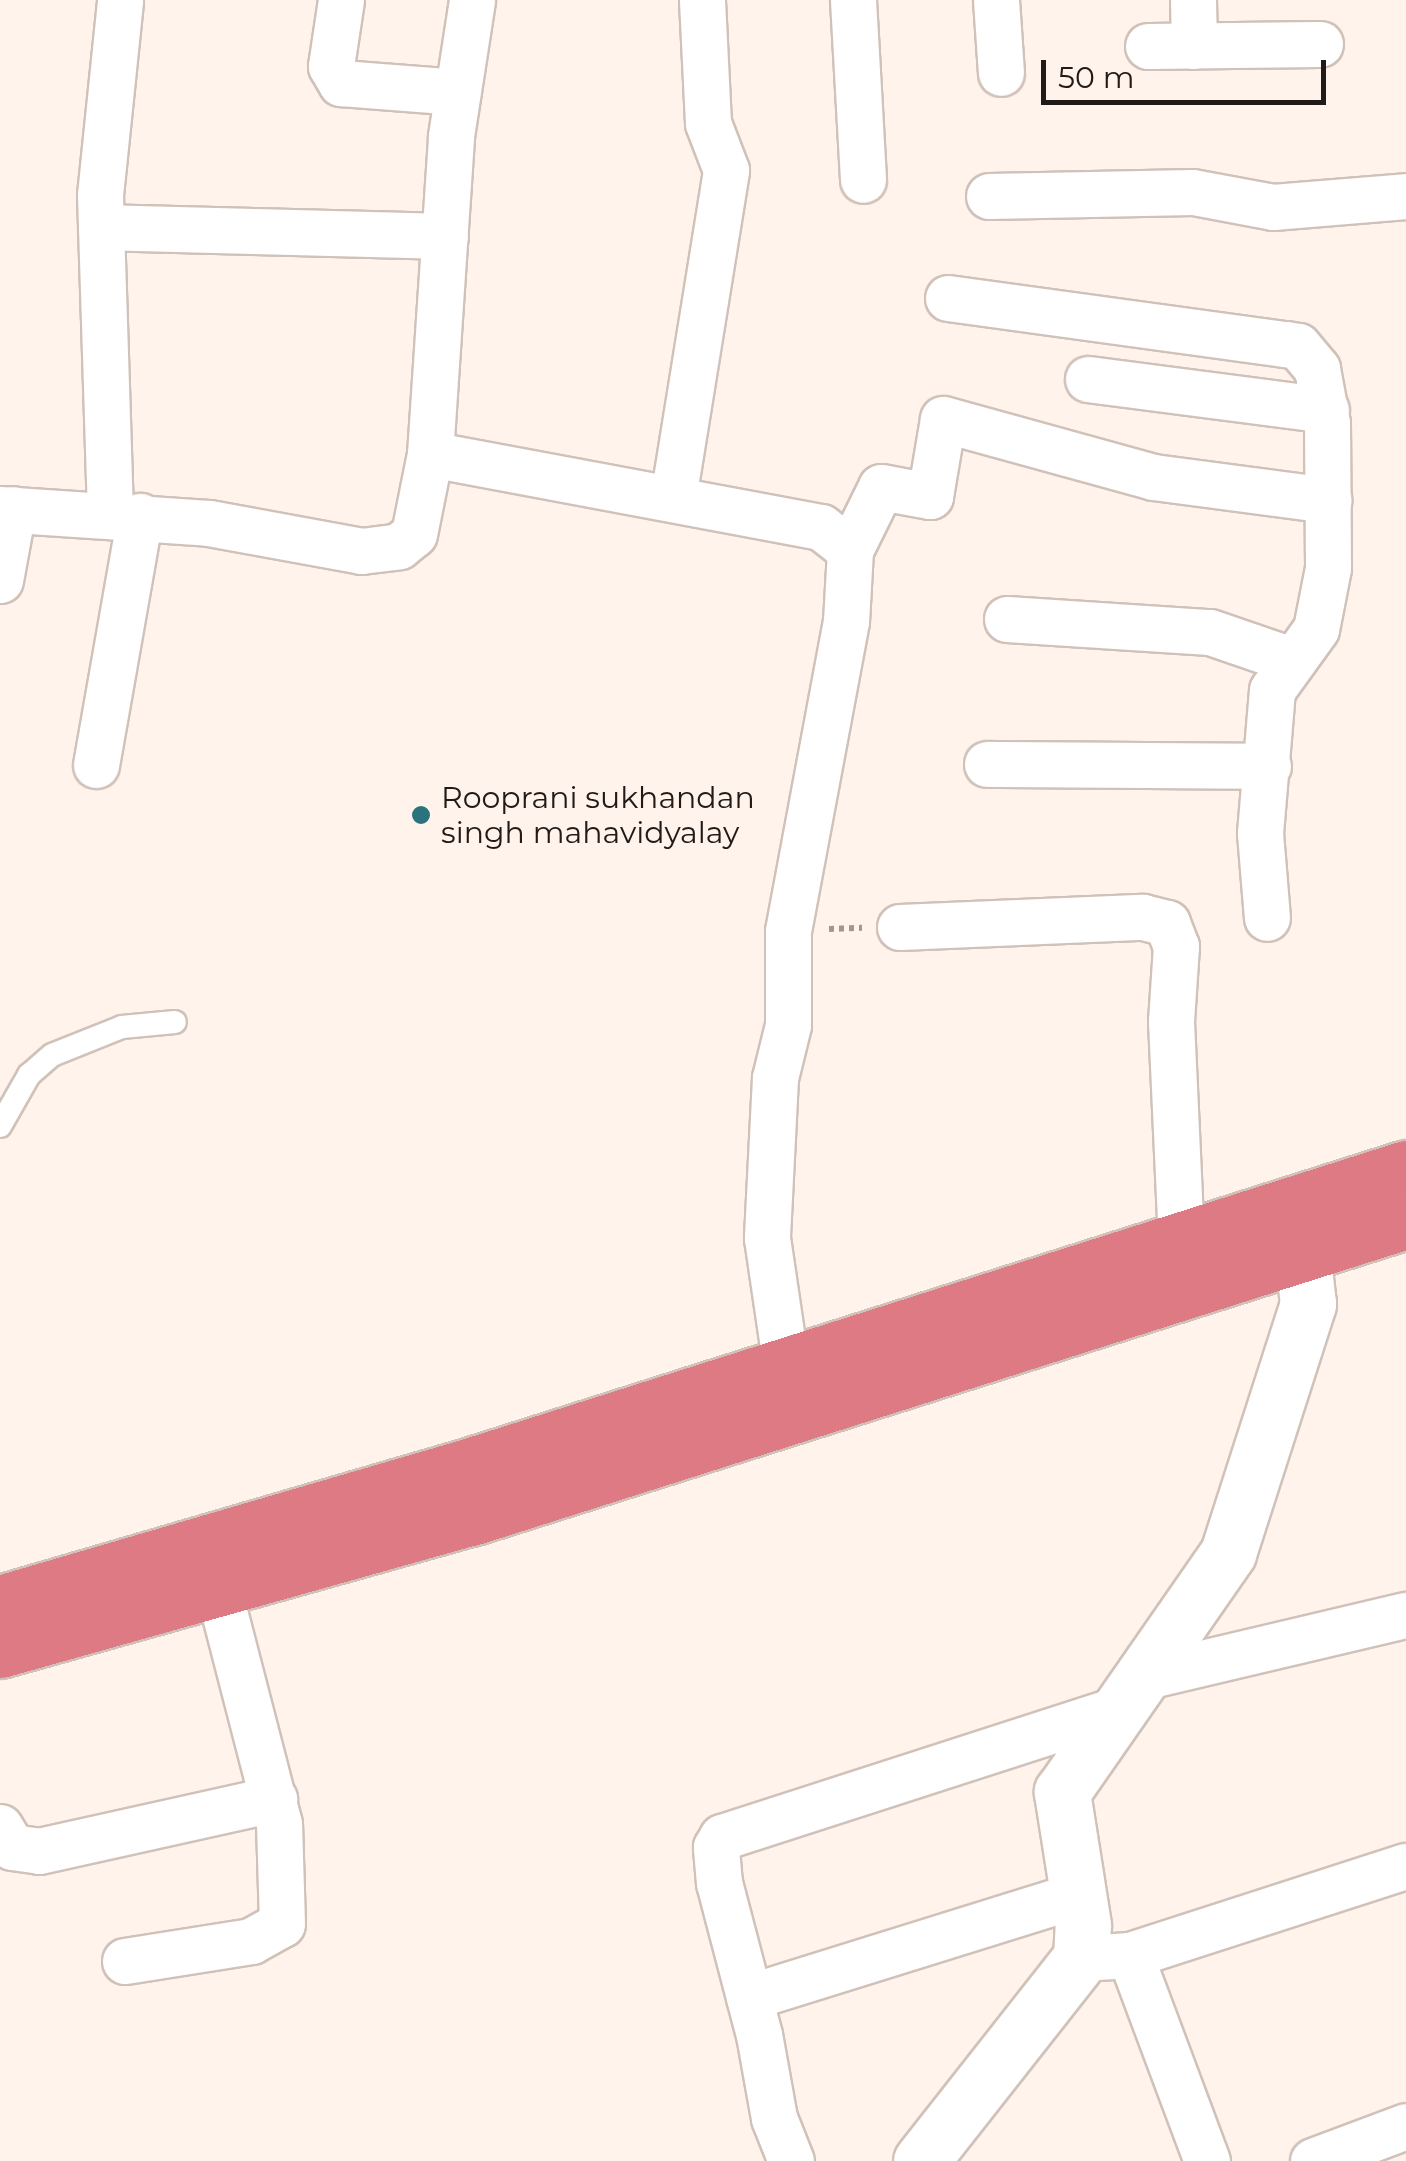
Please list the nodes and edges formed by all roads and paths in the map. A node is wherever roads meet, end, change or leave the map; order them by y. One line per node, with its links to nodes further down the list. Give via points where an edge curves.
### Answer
1 (120, 0): 16 (street)
2 (341, 0): 12 (street, via 331,66 341,83)
3 (472, 0): 12 (street)
4 (702, 0): 22 (street, via 708,123 726,170)
5 (853, 0): 13 (street)
6 (996, 0): 11 (street)
7 (1193, 0): 10 (street)
8 (1320, 44): 10 (street)
9 (1148, 46): 10 (street)
10 (1194, 46)
11 (1001, 74)
12 (458, 92): 17 (street)
13 (863, 180)
14 (989, 196): 15 (street, via 1193,192 1273,208)
15 (1406, 196)
16 (100, 226): 17 (street); 25 (street)
17 (445, 236): 21 (street)
18 (948, 298): 20 (street, via 1298,346 1317,369)
19 (1088, 379): 20 (street)
20 (1326, 410): 23 (street)
21 (430, 454): 22 (street); 25 (street, via 414,534 399,546 361,551)
22 (673, 498): 26 (street, via 821,527)
23 (1328, 500): 26 (street, via 1153,477 943,419 930,496 881,487); 29 (street, via 1321,610 1309,642)
24 (6, 509): 25 (street); 27 (street)
25 (125, 514): 31 (street)
26 (850, 550): 35 (street, via 846,621)
27 (0, 580)
28 (1007, 619): 29 (street, via 1210,632)
29 (1292, 660): 32 (street, via 1272,690)
30 (987, 764): 32 (street)
31 (96, 765)
32 (1268, 766): 33 (street, via 1260,832)
33 (1267, 918)
34 (900, 926): 35 (path); 41 (street, via 1143,917 1167,923 1176,946 1172,1074)
35 (788, 931): 42 (street, via 788,1025 775,1078 767,1238)
36 (175, 1022): 37 (lane, via 122,1027 52,1055 28,1075)
37 (0, 1126)
38 (1406, 1168): 40 (highway)
39 (1406, 1221): 40 (highway)
40 (1302, 1228): 41 (highway); 43 (highway); 48 (street, via 1308,1304 1228,1552)
41 (1182, 1243): 42 (highway)
42 (786, 1366): 43 (highway)
43 (465, 1493): 44 (highway); 45 (highway)
44 (220, 1592): 47 (highway); 49 (street)
45 (0, 1603)
46 (1406, 1615): 48 (street)
47 (0, 1650)
48 (1135, 1692): 52 (street, via 1062,1792); 55 (street, via 722,1837 716,1847 719,1884)
49 (274, 1799): 50 (street, via 39,1850 12,1847); 54 (street, via 285,1872 282,1924 251,1942)
50 (0, 1828)
51 (1406, 1866): 53 (street)
52 (1077, 1895): 53 (street); 55 (street)
53 (1106, 1957): 58 (street); 59 (street)
54 (124, 1960)
55 (749, 1998): 57 (street, via 767,2094)
56 (1406, 2126): 60 (street)
57 (792, 2161)
58 (921, 2161)
59 (1207, 2161)
60 (1313, 2161)

